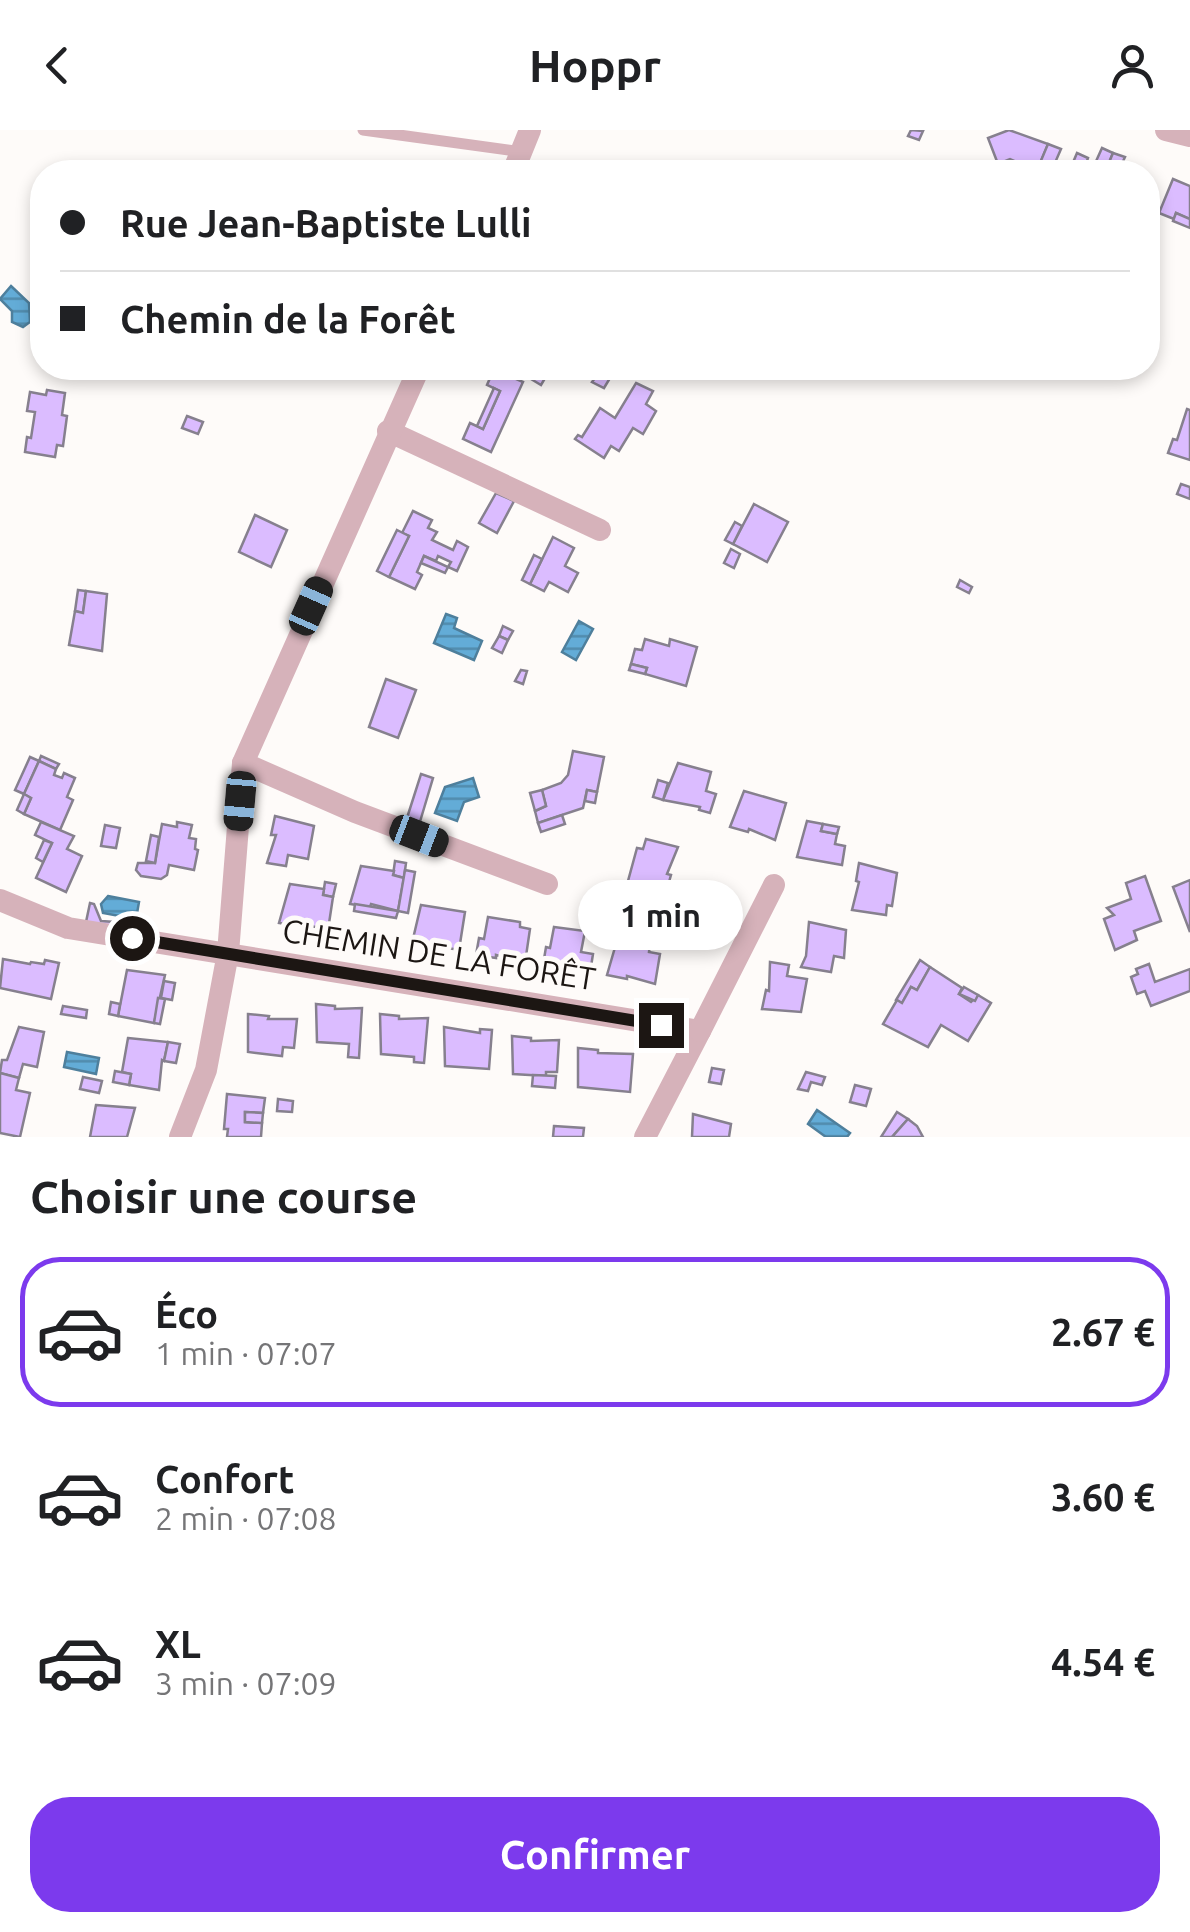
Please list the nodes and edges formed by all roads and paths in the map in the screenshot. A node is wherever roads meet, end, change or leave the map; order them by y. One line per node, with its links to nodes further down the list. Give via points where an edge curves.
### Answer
1 (363, 130): 4 (lane)
2 (1166, 130): 3 (street)
3 (1190, 136)
4 (522, 151)
5 (413, 380): 6 (street)
6 (388, 431): 7 (street); 8 (street)
7 (600, 530)
8 (243, 763): 9 (street); 12 (street)
9 (547, 884)
10 (774, 885): 13 (street)
11 (0, 900): 12 (street, CHEMIN DE LA FORÊT, via 68,928)
12 (228, 952): 13 (street, CHEMIN DE LA FORÊT); 14 (street, via 206,1070)
13 (700, 1031): 15 (street)
14 (183, 1135)
15 (645, 1137)

